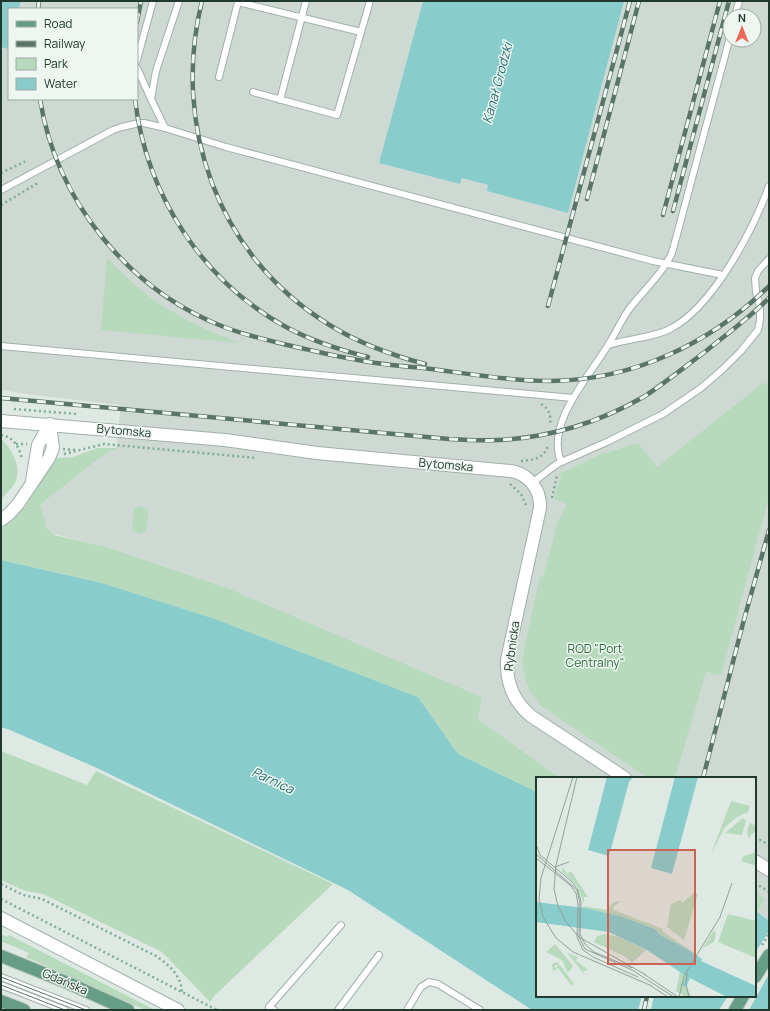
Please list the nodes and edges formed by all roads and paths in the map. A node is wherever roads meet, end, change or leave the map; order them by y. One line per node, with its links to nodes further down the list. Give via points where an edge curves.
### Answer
1 (153, 1): 10 (lane)
2 (179, 1): 14 (lane, via 156,71)
3 (238, 1): 6 (lane); 11 (lane)
4 (306, 1): 7 (lane)
5 (370, 1): 8 (lane)
6 (259, 4): 7 (lane)
7 (301, 18): 8 (lane); 15 (lane)
8 (361, 32): 15 (lane, via 337,116)
9 (727, 48): 24 (lane, via 680,225)
10 (138, 56)
11 (219, 77)
12 (140, 80): 14 (lane)
13 (253, 92): 15 (lane)
14 (151, 99): 16 (lane)
15 (280, 100)
16 (165, 128): 21 (lane, via 139,123 122,127); 24 (lane)
17 (26, 161): 18 (path)
18 (1, 173)
19 (38, 183): 22 (path)
20 (769, 186): 25 (lane, via 757,216)
21 (1, 190)
22 (1, 205)
23 (769, 259): 46 (lane, via 755,278 760,307 758,330 723,369 663,414)
24 (667, 264): 25 (lane); 26 (lane, via 630,308)
25 (723, 275): 26 (lane, via 702,304 679,324 658,334)
26 (609, 344): 28 (lane)
27 (1, 346): 28 (lane)
28 (573, 398): 46 (lane, via 559,429 558,453)
29 (538, 404): 34 (path, via 550,413)
30 (12, 409): 31 (path)
31 (83, 414)
32 (2, 421): 33 (street, Bytomska)
33 (50, 424): 49 (street, Bytomska, via 511,471 524,476); 52 (street, via 52,453 16,506)
34 (550, 428)
35 (1, 435): 38 (path, via 10,438)
36 (549, 440): 45 (path, via 543,455)
37 (23, 443): 38 (path)
38 (16, 444): 41 (path)
39 (26, 449): 41 (path)
40 (64, 449): 42 (path)
41 (20, 451): 47 (path)
42 (79, 451): 43 (path); 44 (path, via 104,444)
43 (60, 454)
44 (263, 459)
45 (520, 461)
46 (561, 462): 49 (lane, via 552,466); 50 (path)
47 (22, 466)
48 (507, 483): 51 (path, via 521,494)
49 (532, 483): 53 (street, Rybnicka, via 539,495 540,510 508,657 507,672 510,686 519,704 531,716)
50 (551, 503)
51 (527, 511)
52 (1, 520)
53 (624, 777)
54 (756, 842): 55 (path, via 760,840)
55 (769, 845)
56 (756, 862): 57 (street)
57 (769, 870)
58 (1, 884): 70 (path, via 23,895 42,899 156,956 178,976)
59 (756, 884): 60 (path)
60 (769, 892)
61 (1, 899): 70 (path)
62 (1, 918): 77 (street)
63 (341, 925): 79 (lane, via 269,1007)
64 (379, 955): 80 (lane)
65 (769, 955): 67 (main road)
66 (1, 956): 76 (main road, Gdańska)
67 (756, 975)
68 (1, 977): 75 (lane)
69 (1, 985): 74 (lane)
70 (182, 992): 78 (path)
71 (742, 997): 83 (main road)
72 (1, 1001): 73 (main road)
73 (24, 1010)
74 (65, 1010)
75 (86, 1010)
76 (128, 1010)
77 (178, 1010)
78 (217, 1010)
79 (274, 1010)
80 (338, 1010)
81 (407, 1010): 82 (lane, via 421,987 429,982 438,984)
82 (480, 1010)
83 (735, 1010)

